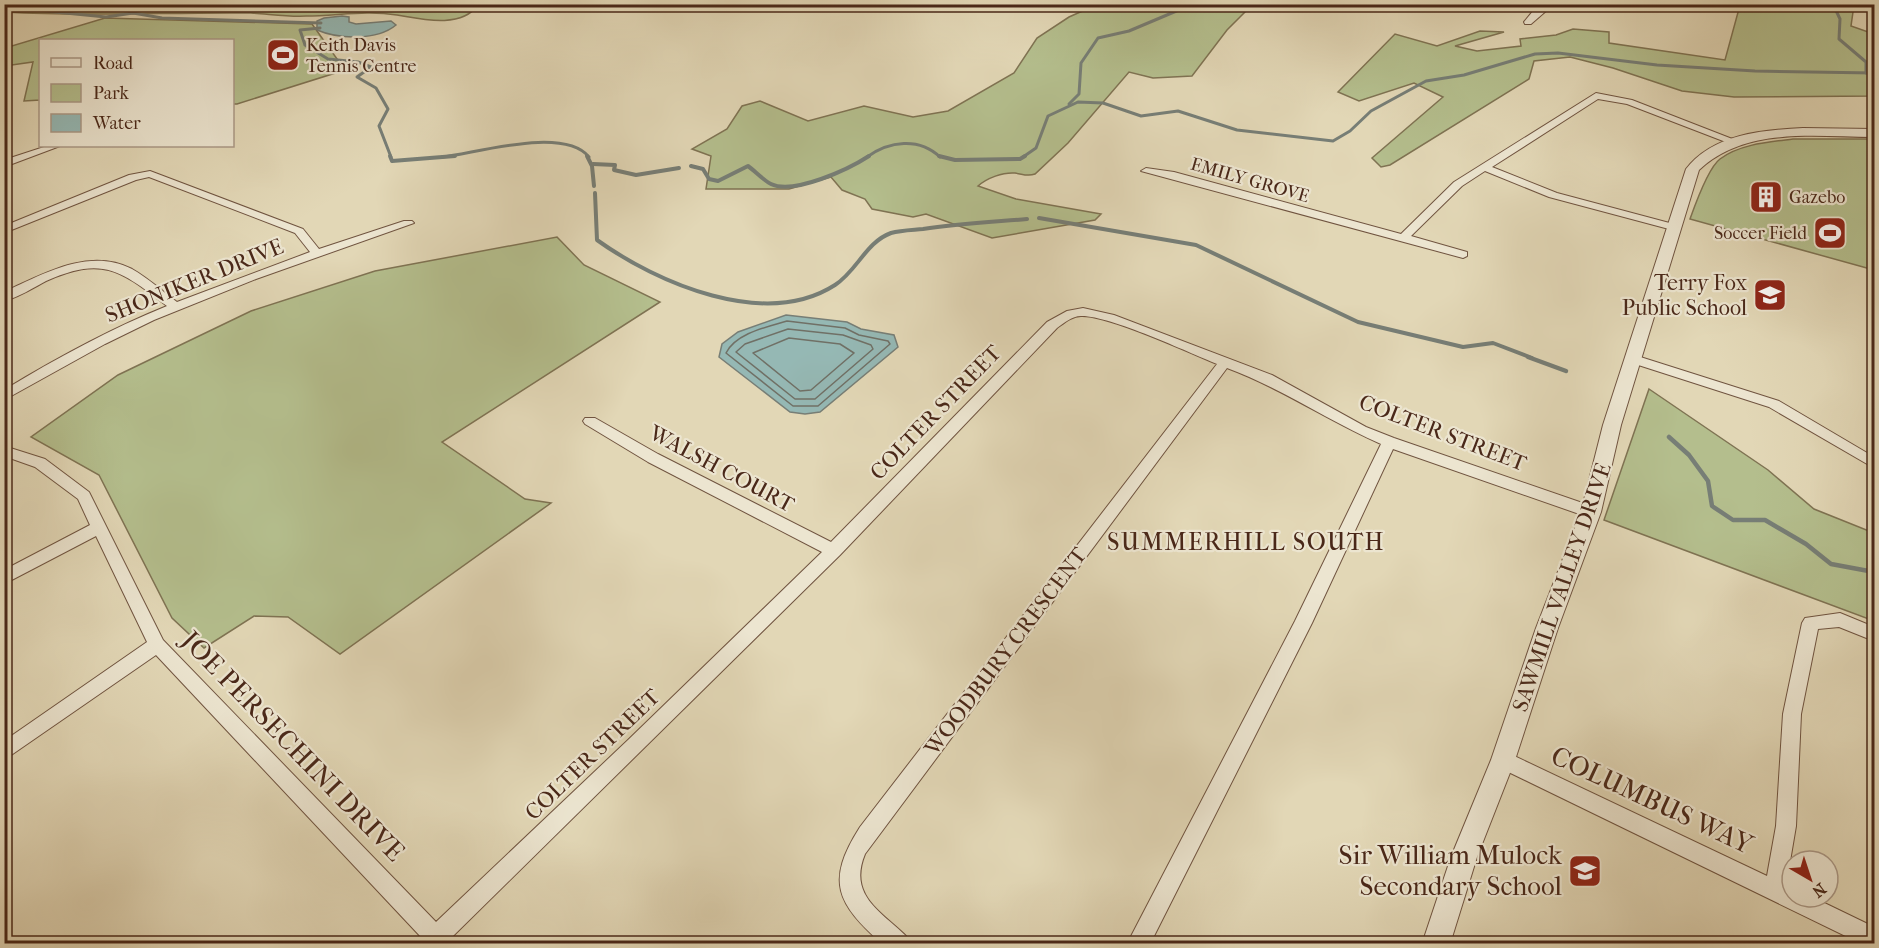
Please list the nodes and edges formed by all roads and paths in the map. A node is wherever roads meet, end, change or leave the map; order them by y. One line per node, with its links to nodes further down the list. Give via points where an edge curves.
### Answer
1 (1550, 4): 2 (street)
2 (1528, 22)
3 (1875, 133): 4 (street, SAWMILL VALLEY DRIVE, via 1777,133)
4 (1735, 142): 7 (street, via 1629,102 1596,96); 10 (street, SAWMILL VALLEY DRIVE, via 1703,156 1693,168)
5 (52, 147): 6 (street)
6 (4, 164)
7 (1484, 168): 10 (street, via 1545,192); 12 (street, via 1458,183)
8 (1146, 171): 12 (street, EMILY GROVE, via 1174,175)
9 (408, 223): 13 (street, SHONIKER DRIVE)
10 (1673, 227): 17 (street, SAWMILL VALLEY DRIVE)
11 (4, 230): 13 (street, via 133,177 150,174 299,231)
12 (1403, 238): 14 (street, EMILY GROVE)
13 (317, 254): 16 (street, SHONIKER DRIVE)
14 (1463, 255)
15 (4, 297): 16 (street, via 64,270 105,264 125,270)
16 (175, 306): 19 (street, SHONIKER DRIVE, via 81,351)
17 (1634, 359): 23 (street, via 1774,404); 24 (street, SAWMILL VALLEY DRIVE, via 1612,425)
18 (1224, 363): 21 (street, COLTER STREET, via 1267,378); 26 (street, COLTER STREET, via 1110,318 1083,312 1071,314 1052,325); 35 (street, WOODBURY CRESCENT, via 852,857 848,886 858,905)
19 (4, 396)
20 (590, 421): 26 (street, WALSH COURT, via 653,458)
21 (1389, 442): 24 (street, COLTER STREET); 36 (street, via 1303,623)
22 (4, 451): 25 (street, JOE PERSECHINI DRIVE, via 40,463 67,481 84,496)
23 (1875, 463)
24 (1591, 512): 31 (street, SAWMILL VALLEY DRIVE)
25 (100, 527): 27 (street); 29 (street, JOE PERSECHINI DRIVE)
26 (834, 551): 34 (street, COLTER STREET)
27 (4, 578)
28 (1875, 634): 32 (street, via 1840,620 1811,623 1792,714 1786,826)
29 (158, 645): 30 (street); 34 (street, JOE PERSECHINI DRIVE)
30 (4, 752)
31 (1503, 760): 32 (street, COLUMBUS WAY); 37 (street, SAWMILL VALLEY DRIVE, via 1464,857)
32 (1775, 890): 33 (street, COLUMBUS WAY)
33 (1875, 938)
34 (436, 941)
35 (898, 944)
36 (1138, 944)
37 (1436, 944)

